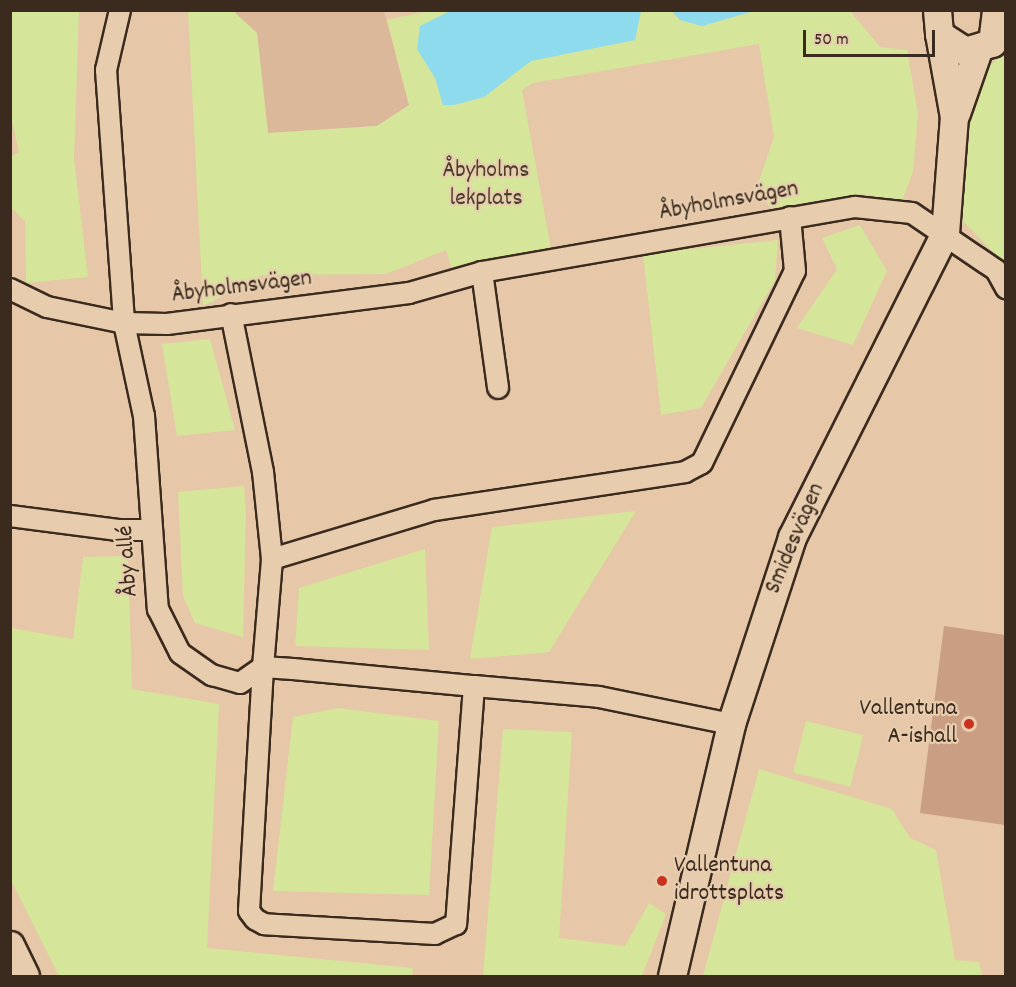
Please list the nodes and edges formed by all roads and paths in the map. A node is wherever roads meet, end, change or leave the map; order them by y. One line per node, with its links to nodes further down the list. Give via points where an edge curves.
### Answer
1 (120, 10): 12 (street, Åby allé, via 106,70)
2 (996, 10): 4 (main road)
3 (938, 22): 4 (main road, via 955,48); 5 (main road)
4 (992, 44): 5 (main road)
5 (954, 117): 7 (main road, Smidesvägen)
6 (790, 217): 7 (street, Åbyholmsvägen, via 866,208 912,213); 8 (street, Åbyholmsvägen); 16 (street, via 795,272 702,464 685,472 434,510)
7 (945, 233): 9 (street, Åbyholmsvägen, via 996,270); 19 (main road, Smidesvägen, via 792,537)
8 (482, 272): 11 (street, Åbyholmsvägen, via 408,293); 13 (street)
9 (1005, 288)
10 (10, 289): 12 (street, Åbyholmsvägen, via 47,308)
11 (231, 314): 12 (street, Åbyholmsvägen, via 167,324); 16 (street, via 263,472)
12 (124, 323): 15 (street, Åby allé, via 144,416)
13 (498, 388)
14 (10, 516): 15 (street, via 118,530)
15 (152, 530): 17 (street, Åby allé, via 158,609 180,653 212,675 240,683)
16 (272, 559): 17 (street)
17 (263, 667): 18 (street); 18 (street, via 249,911 264,924 435,934 448,932 456,924)
18 (474, 686): 19 (street, via 599,697)
19 (730, 724): 24 (main road, Smidesvägen)
20 (10, 945): 23 (main road)
21 (10, 972): 22 (main road)
22 (13, 976)
23 (25, 976)
24 (672, 976)

